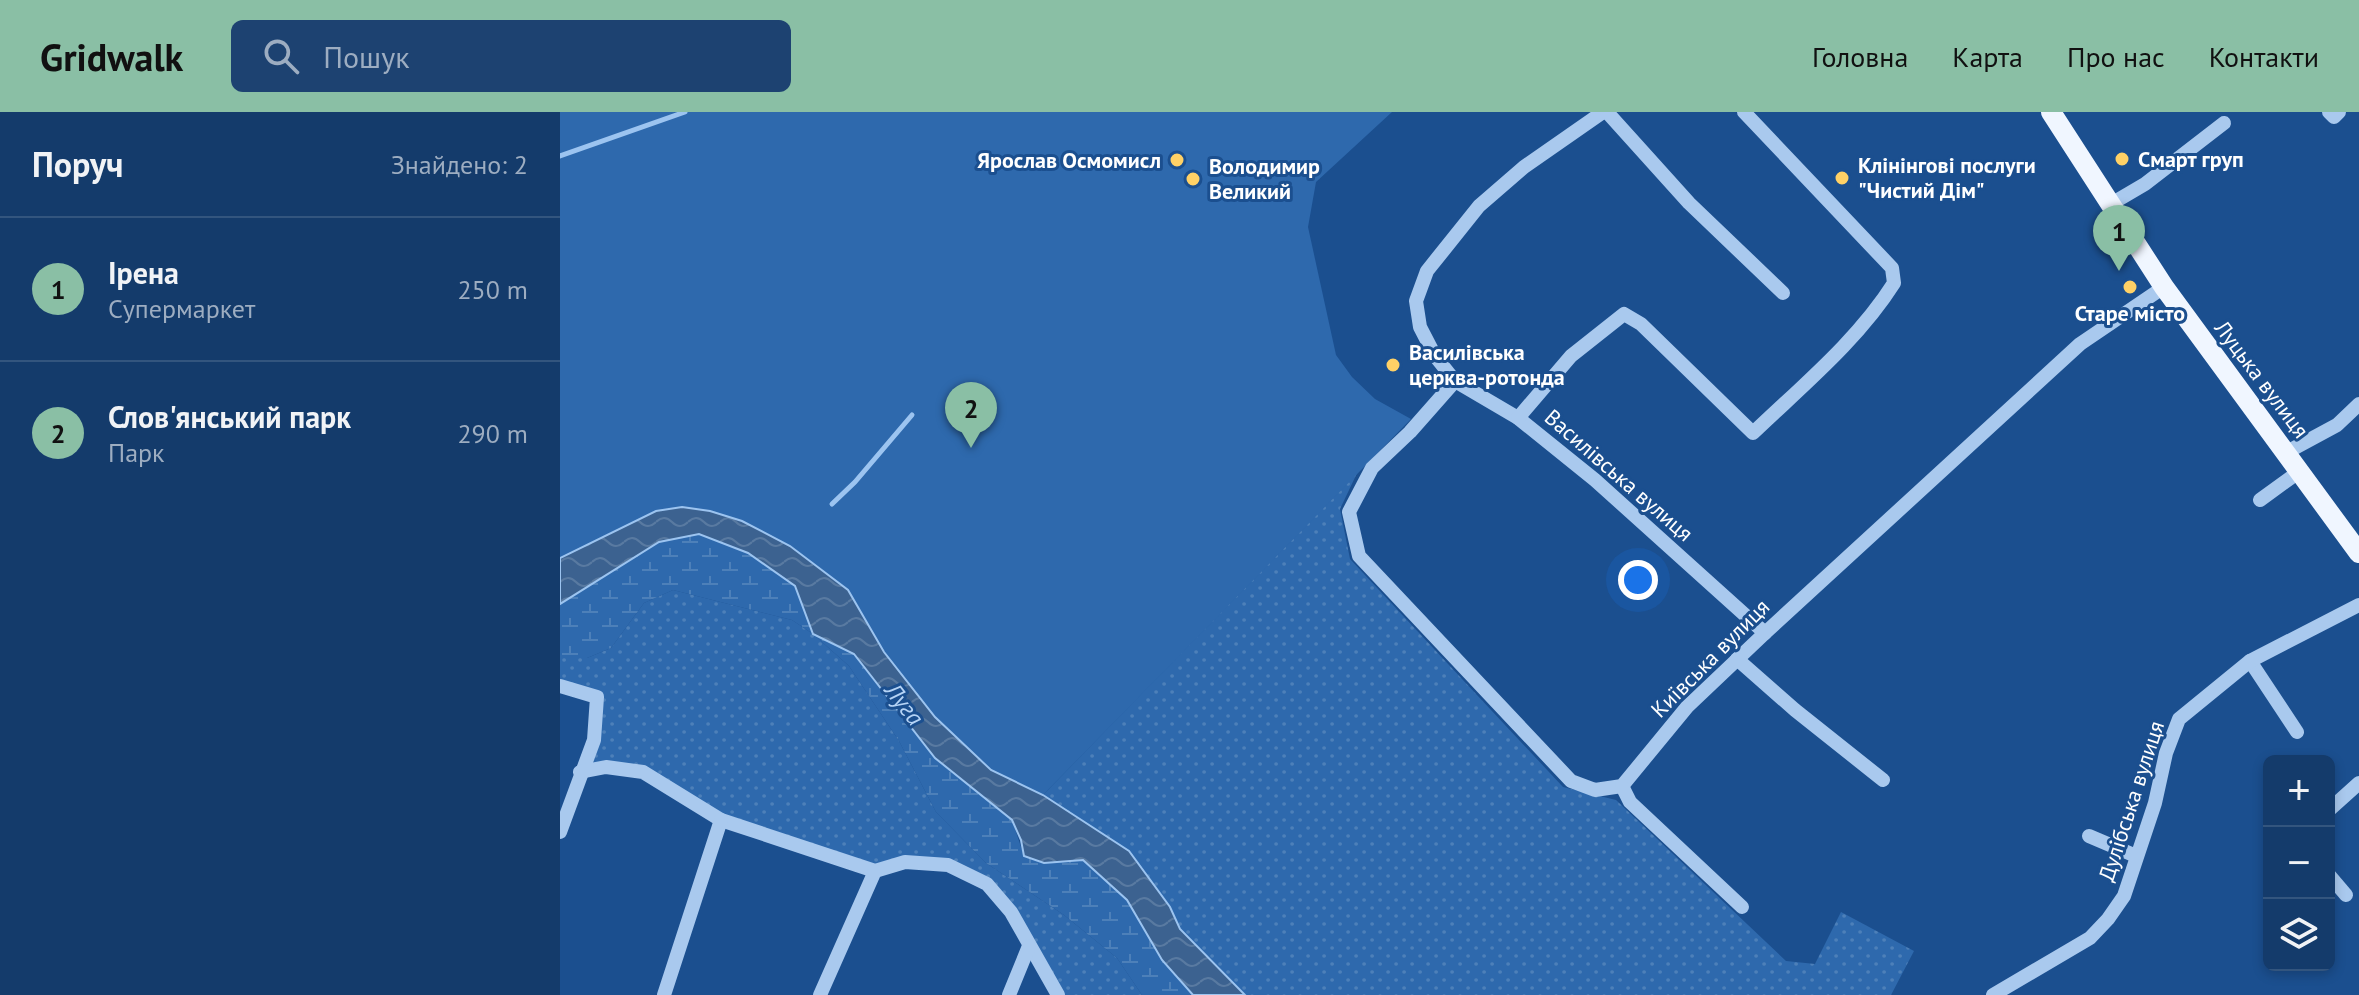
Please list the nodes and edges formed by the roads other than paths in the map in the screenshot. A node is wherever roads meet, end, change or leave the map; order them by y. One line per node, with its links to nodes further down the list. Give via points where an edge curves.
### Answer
1 (1605, 112): 9 (street); 10 (street, Василівська вулиця, via 1488,197 1427,271 1416,301 1420,327)
2 (1744, 112): 12 (street, via 1892,268 1894,283 1885,299 1753,433 1641,324 1624,314 1571,356)
3 (2051, 112): 7 (main road, Луцька вулиця)
4 (2329, 112): 5 (street, via 2334,117)
5 (2339, 112)
6 (2224, 123): 7 (street)
7 (2111, 204): 8 (main road, Луцька вулиця)
8 (2164, 287): 13 (main road, Луцька вулиця); 18 (street, Київська вулиця, via 2080,344)
9 (1783, 293)
10 (1455, 381): 12 (street, Василівська вулиця); 26 (street, via 1372,468 1349,512 1359,556 1571,781 1595,790)
11 (2359, 404): 13 (street, via 2337,425)
12 (1518, 418): 18 (street, Василівська вулиця)
13 (2287, 452): 14 (main road, Луцька вулиця)
14 (2300, 471): 15 (street); 16 (main road, Луцька вулиця)
15 (2260, 500)
16 (2359, 553)
17 (2359, 605): 20 (street, Дулібська вулиця)
18 (1765, 633): 19 (street, Київська вулиця)
19 (1737, 659): 24 (street); 26 (street, Київська вулиця, via 1687,707)
20 (2250, 661): 22 (street); 31 (street, Дулібська вулиця, via 2179,719)
21 (560, 686): 23 (street, via 597,697 594,740)
22 (2297, 732)
23 (580, 772): 28 (street, via 606,767 643,772); 29 (street)
24 (1883, 780)
25 (2359, 783): 27 (street)
26 (1622, 786): 35 (street, via 1630,802)
27 (2335, 805)
28 (721, 820): 32 (street); 37 (street)
29 (560, 832)
30 (2089, 836): 31 (street)
31 (2136, 856): 41 (street, Дулібська вулиця, via 2124,896 2090,938)
32 (875, 871): 36 (street, via 905,862 948,865 987,884 1011,912); 38 (street)
33 (2335, 882): 34 (street)
34 (2346, 895)
35 (1742, 907)
36 (1029, 946): 39 (street); 40 (street)
37 (664, 995)
38 (820, 995)
39 (1009, 995)
40 (1058, 995)
41 (1993, 995)

